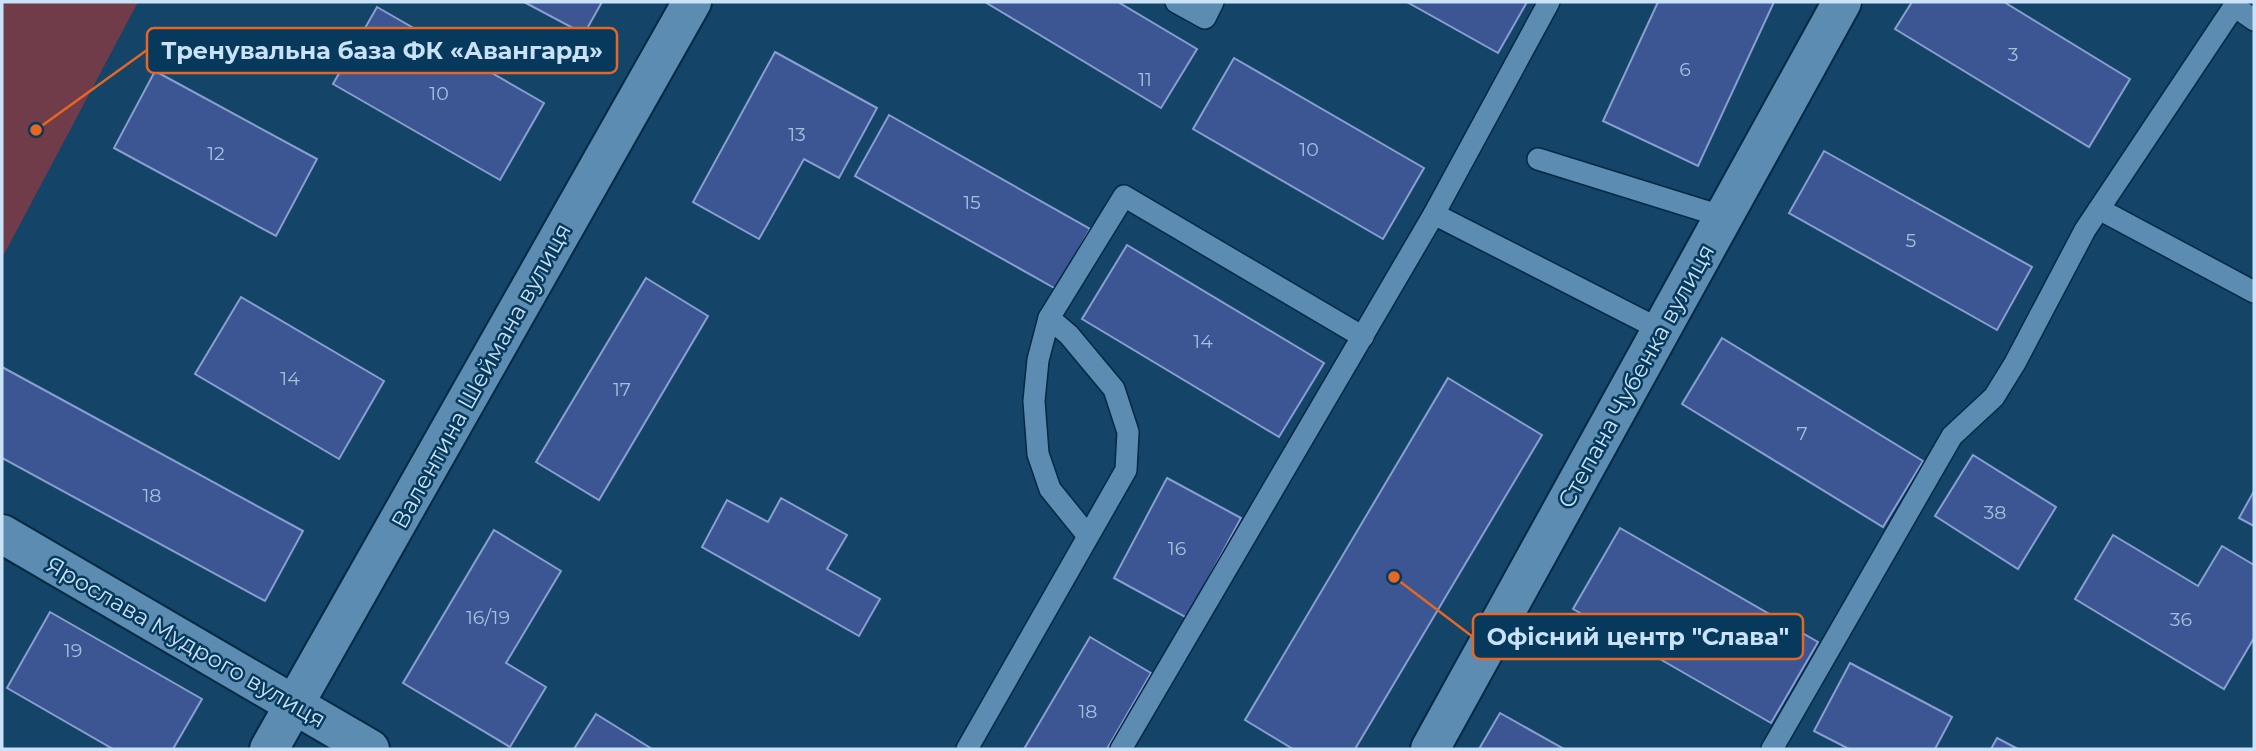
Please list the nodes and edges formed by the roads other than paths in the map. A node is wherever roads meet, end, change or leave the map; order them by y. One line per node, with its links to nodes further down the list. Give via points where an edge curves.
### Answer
1 (692, 2): 18 (street, Валентина Шеймана вулиця)
2 (1176, 2): 3 (lane, via 1205,18)
3 (1213, 2)
4 (1549, 2): 10 (lane)
5 (1842, 2): 11 (street, Степана Чубенка вулиця)
6 (2235, 4): 7 (lane); 9 (lane)
7 (2254, 20)
8 (1538, 159): 11 (lane)
9 (2099, 209): 12 (lane); 24 (lane, via 1994,397 1952,436)
10 (1434, 214): 14 (lane); 15 (lane)
11 (1724, 217): 14 (street, Степана Чубенка вулиця)
12 (2254, 292)
13 (1049, 318): 15 (lane, via 1124,196); 17 (lane, via 1034,401 1038,454 1050,489); 17 (lane, via 1076,342 1114,390 1128,432 1126,470)
14 (1661, 330): 23 (street, Степана Чубенка вулиця)
15 (1363, 337): 22 (lane)
16 (2, 534): 18 (street, Ярослава Мудрого вулиця)
17 (1088, 536): 21 (lane)
18 (294, 706): 19 (street, Валентина Шеймана вулиця); 20 (street, Ярослава Мудрого вулиця)
19 (270, 749)
20 (370, 749)
21 (967, 749)
22 (1121, 749)
23 (1430, 749)
24 (1772, 749)

